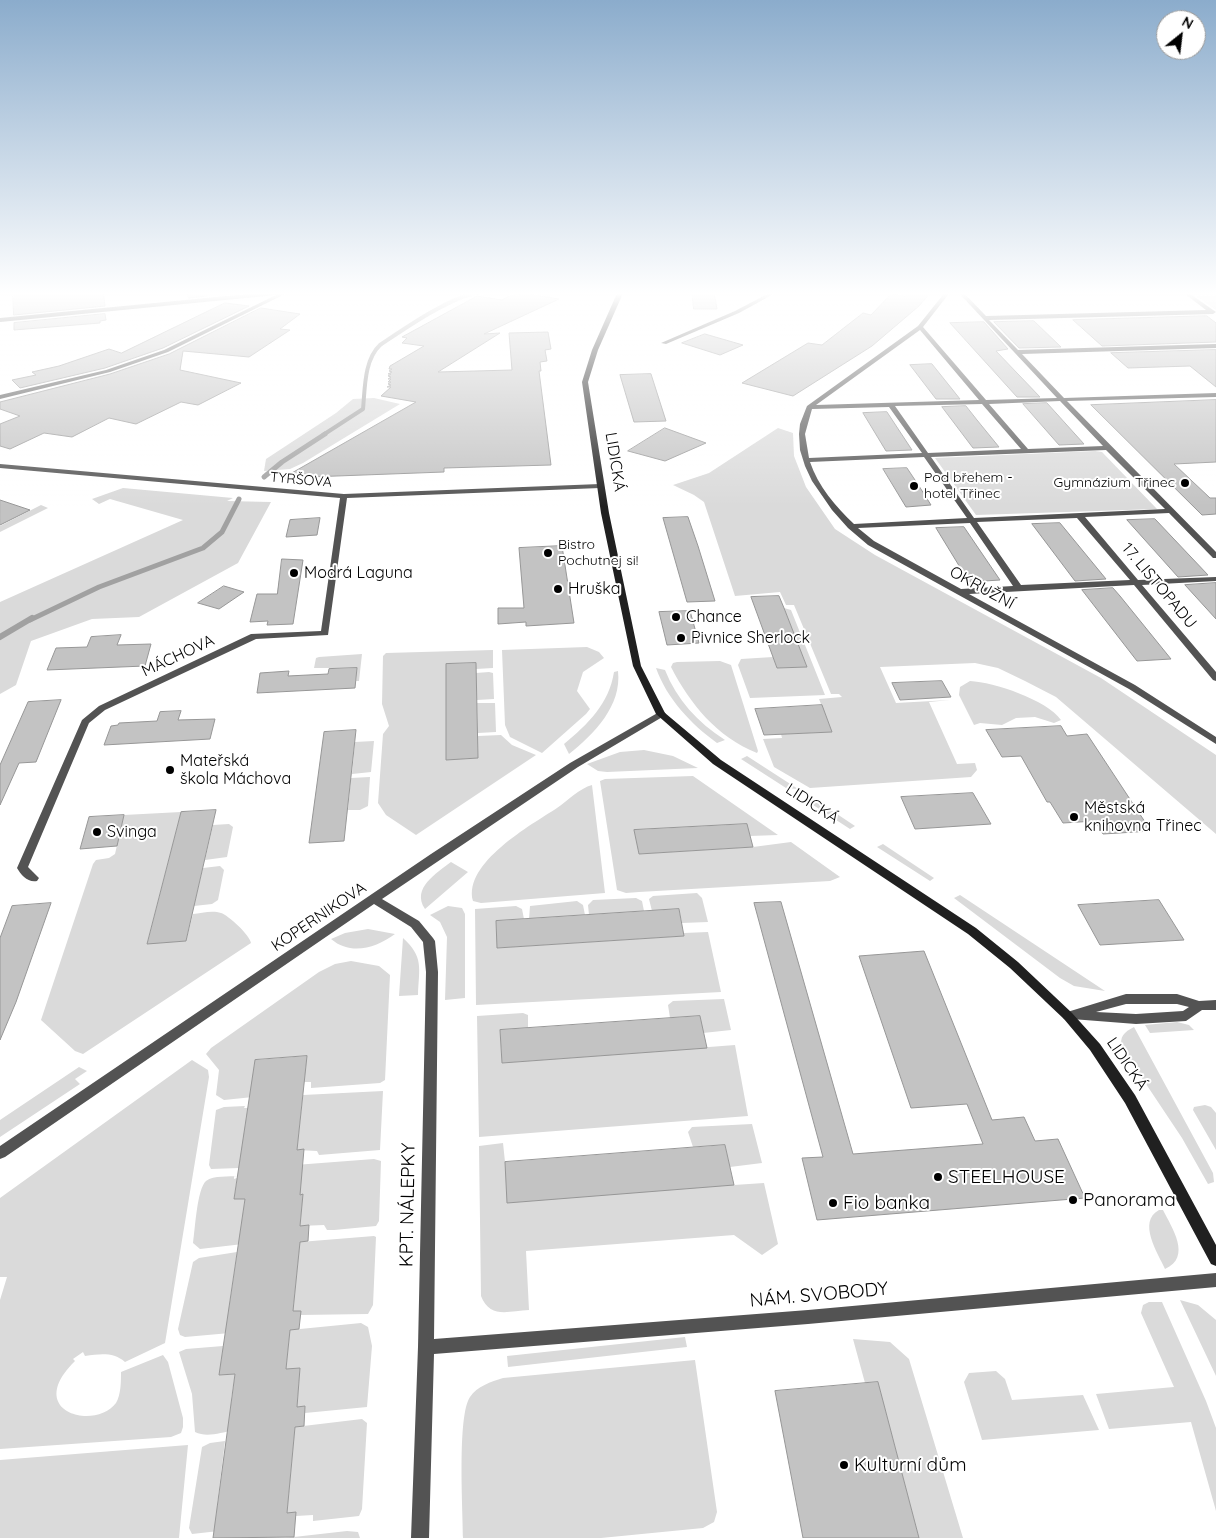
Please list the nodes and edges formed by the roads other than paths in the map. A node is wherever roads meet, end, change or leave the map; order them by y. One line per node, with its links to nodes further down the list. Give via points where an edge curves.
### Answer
1 (132, 363): 7 (street)
2 (591, 363): 17 (street, LIDICKÁ, via 585,382)
3 (870, 363): 11 (street)
4 (951, 363): 9 (street)
5 (1028, 363): 8 (street)
6 (1216, 395): 8 (street)
7 (0, 397)
8 (1064, 401): 9 (street); 12 (street)
9 (986, 403): 10 (street); 13 (street)
10 (892, 406): 11 (street); 14 (street)
11 (809, 407): 15 (street, OKRUŽNÍ, via 802,433)
12 (1108, 448): 13 (street); 19 (street)
13 (1026, 451): 14 (street)
14 (926, 455): 15 (street); 21 (street)
15 (807, 460): 22 (street, OKRUŽNÍ, via 821,491)
16 (0, 466): 18 (street, TYRŠOVA)
17 (600, 486): 18 (street, TYRŠOVA); 29 (street, LIDICKÁ, via 637,666)
18 (344, 496): 31 (street, MÁCHOVA, via 325,633 254,636 102,708 85,722 22,868)
19 (1171, 511): 20 (street); 23 (street)
20 (1079, 515): 21 (street); 25 (street, 17. LISTOPADU)
21 (972, 520): 22 (street); 26 (street)
22 (850, 526): 27 (street, OKRUŽNÍ, via 871,543)
23 (1216, 556)
24 (1216, 579): 25 (street)
25 (1137, 582): 26 (street); 28 (street, 17. LISTOPADU)
26 (1019, 588): 27 (street)
27 (958, 592): 30 (street, OKRUŽNÍ, via 1132,687)
28 (1216, 678)
29 (661, 714): 32 (street, KOPERNIKOVA, via 574,765); 35 (street, LIDICKÁ, via 717,762 972,931)
30 (1216, 741)
31 (33, 878)
32 (374, 900): 36 (street, KOPERNIKOVA); 39 (street, KPT. NÁLEPKY, via 415,924 429,941 432,972)
33 (1216, 1005): 34 (street)
34 (1199, 1006): 35 (street, via 1177,999 1126,999); 35 (street, via 1186,1016 1136,1019)
35 (1068, 1016): 37 (street, LIDICKÁ, via 1096,1047 1130,1099)
36 (0, 1153)
37 (1216, 1259)
38 (1216, 1280): 39 (street, NÁM. SVOBODY)
39 (426, 1347): 40 (street, KPT. NÁLEPKY)
40 (420, 1538)

